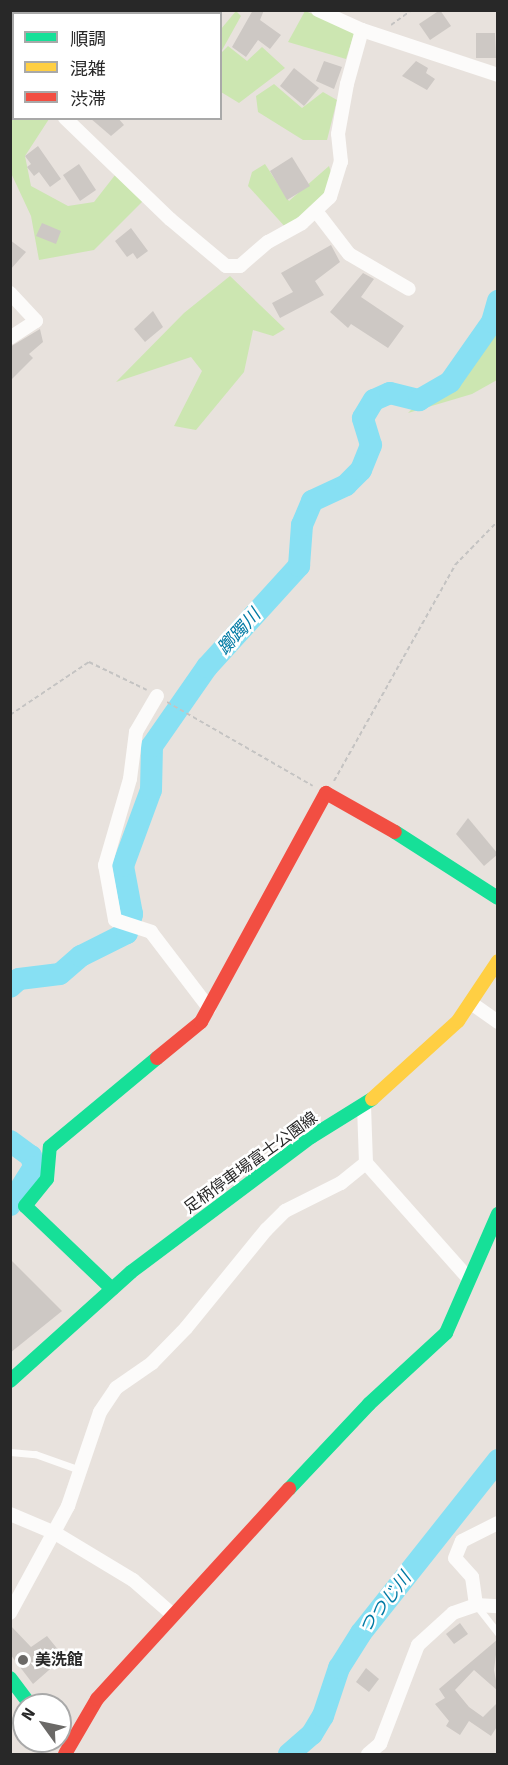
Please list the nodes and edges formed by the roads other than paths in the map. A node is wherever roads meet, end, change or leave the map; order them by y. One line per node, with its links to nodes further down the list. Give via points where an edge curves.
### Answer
1 (318, 10): 2 (street)
2 (362, 30): 3 (street); 5 (street, via 338,134 341,162 330,196)
3 (498, 75)
4 (67, 120): 5 (street, via 170,219 226,266 240,266 268,242)
5 (316, 211): 6 (street, via 349,254)
6 (409, 289)
7 (10, 293): 8 (street, via 36,321)
8 (10, 338)
9 (160, 697): 13 (street, via 136,732 130,778 106,849 105,865 115,920 151,932)
10 (498, 898): 13 (street, via 432,853 326,794)
11 (498, 961): 12 (street, 足柄停車場富士公園線)
12 (471, 1003): 14 (street); 15 (street, 足柄停車場富士公園線, via 425,1053)
13 (209, 1008): 19 (street, via 201,1022 50,1147 47,1179 25,1206)
14 (498, 1022)
15 (364, 1105): 16 (street); 19 (street, 足柄停車場富士公園線, via 252,1180)
16 (366, 1163): 18 (street); 22 (street, via 341,1183 285,1211 186,1328 152,1363 116,1388 100,1412)
17 (498, 1215): 18 (street)
18 (468, 1278): 29 (street, via 447,1333 383,1389)
19 (111, 1289): 20 (street, 足柄停車場富士公園線)
20 (10, 1381)
21 (10, 1452): 22 (lane, via 35,1454)
22 (81, 1470): 25 (street)
23 (10, 1514): 25 (street)
24 (498, 1523): 26 (street, via 462,1541 455,1558 472,1577)
25 (55, 1533): 28 (street); 29 (street, via 133,1580)
26 (476, 1605): 27 (street); 30 (lane); 34 (street, via 453,1613 418,1645 380,1744)
27 (498, 1606)
28 (10, 1613)
29 (172, 1614): 33 (street, via 97,1699)
30 (498, 1633)
31 (10, 1678): 32 (street)
32 (15, 1693)
33 (65, 1754)
34 (368, 1755)

